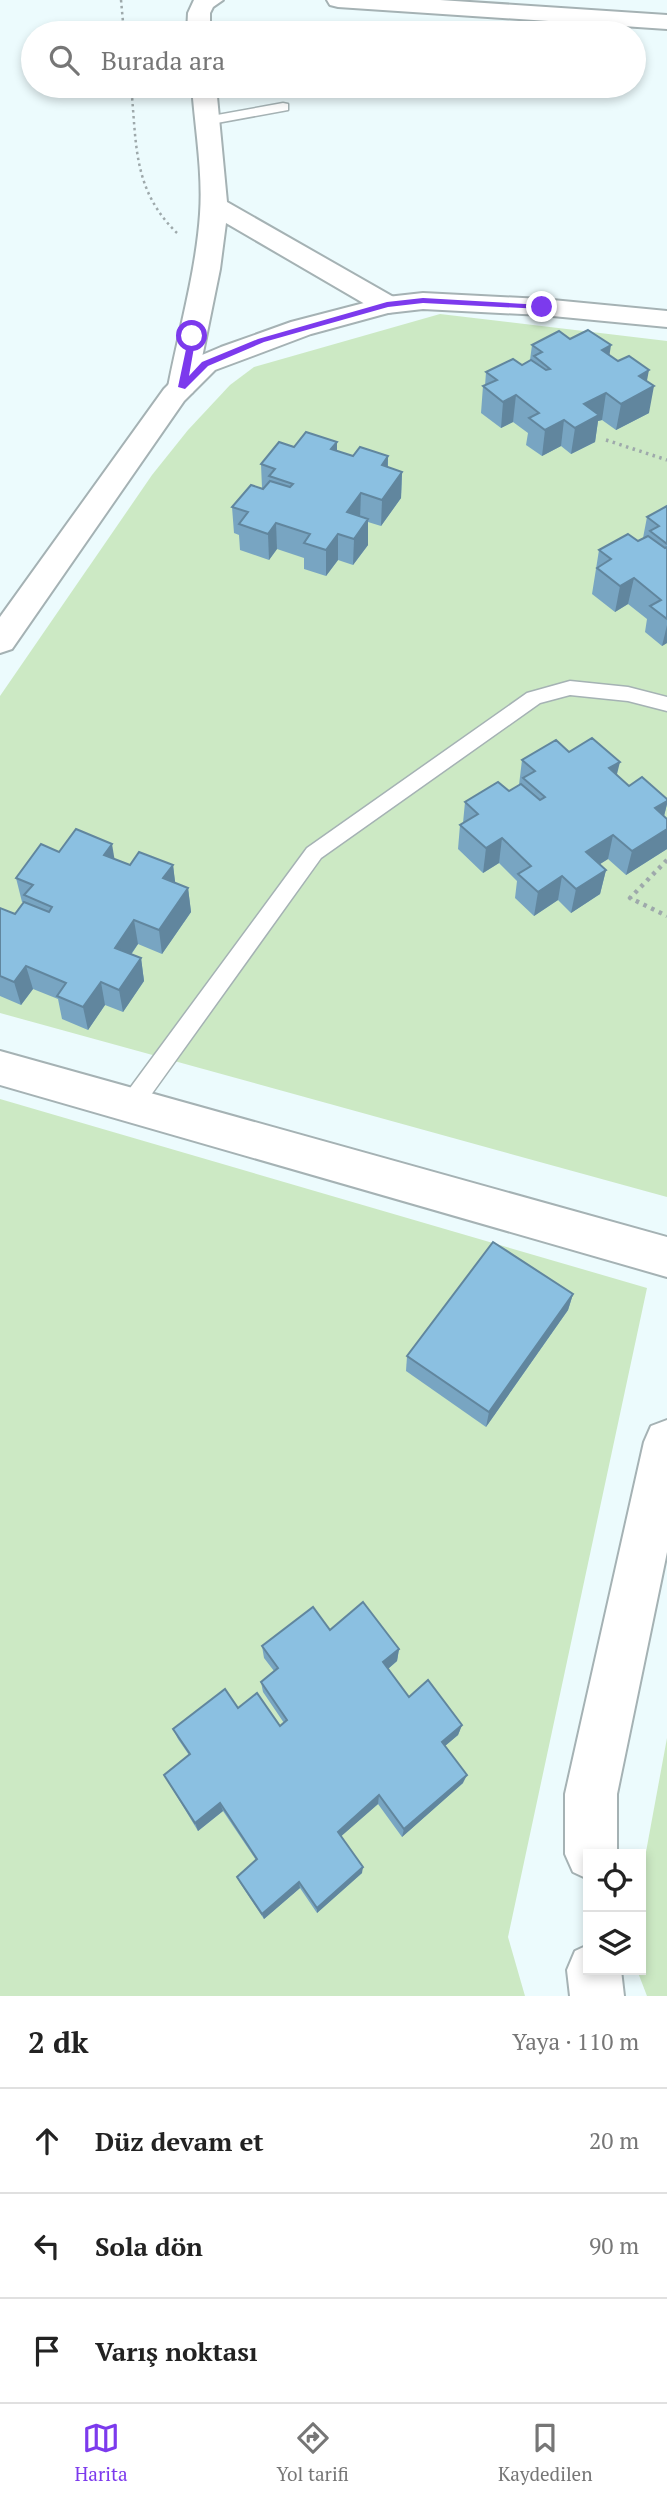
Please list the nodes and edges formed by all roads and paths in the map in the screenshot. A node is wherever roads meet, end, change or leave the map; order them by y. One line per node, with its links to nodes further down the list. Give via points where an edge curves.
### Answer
1 (121, 0): 4 (path)
2 (212, 0): 5 (street, via 203,4)
3 (338, 0): 6 (street)
4 (123, 21)
5 (199, 21)
6 (667, 22)
7 (132, 98): 12 (path, via 138,175 147,198 171,229)
8 (205, 98): 10 (street)
9 (283, 107): 10 (lane)
10 (206, 121): 11 (street)
11 (213, 205): 12 (street); 13 (street)
12 (207, 258): 15 (street)
13 (387, 305): 14 (street, via 423,301); 15 (street, via 261,341 205,364)
14 (667, 319)
15 (182, 387): 18 (street)
16 (606, 440): 17 (path)
17 (667, 460)
18 (0, 641)
19 (667, 705): 23 (lane, via 628,694 570,688 534,698 314,853)
20 (667, 860): 21 (path, via 630,898)
21 (667, 916)
22 (0, 1068): 23 (street)
23 (131, 1106): 24 (street)
24 (667, 1257)
25 (667, 1442): 26 (street, via 591,1794)
26 (592, 1849)
27 (595, 1975): 28 (street)
28 (597, 1996)

